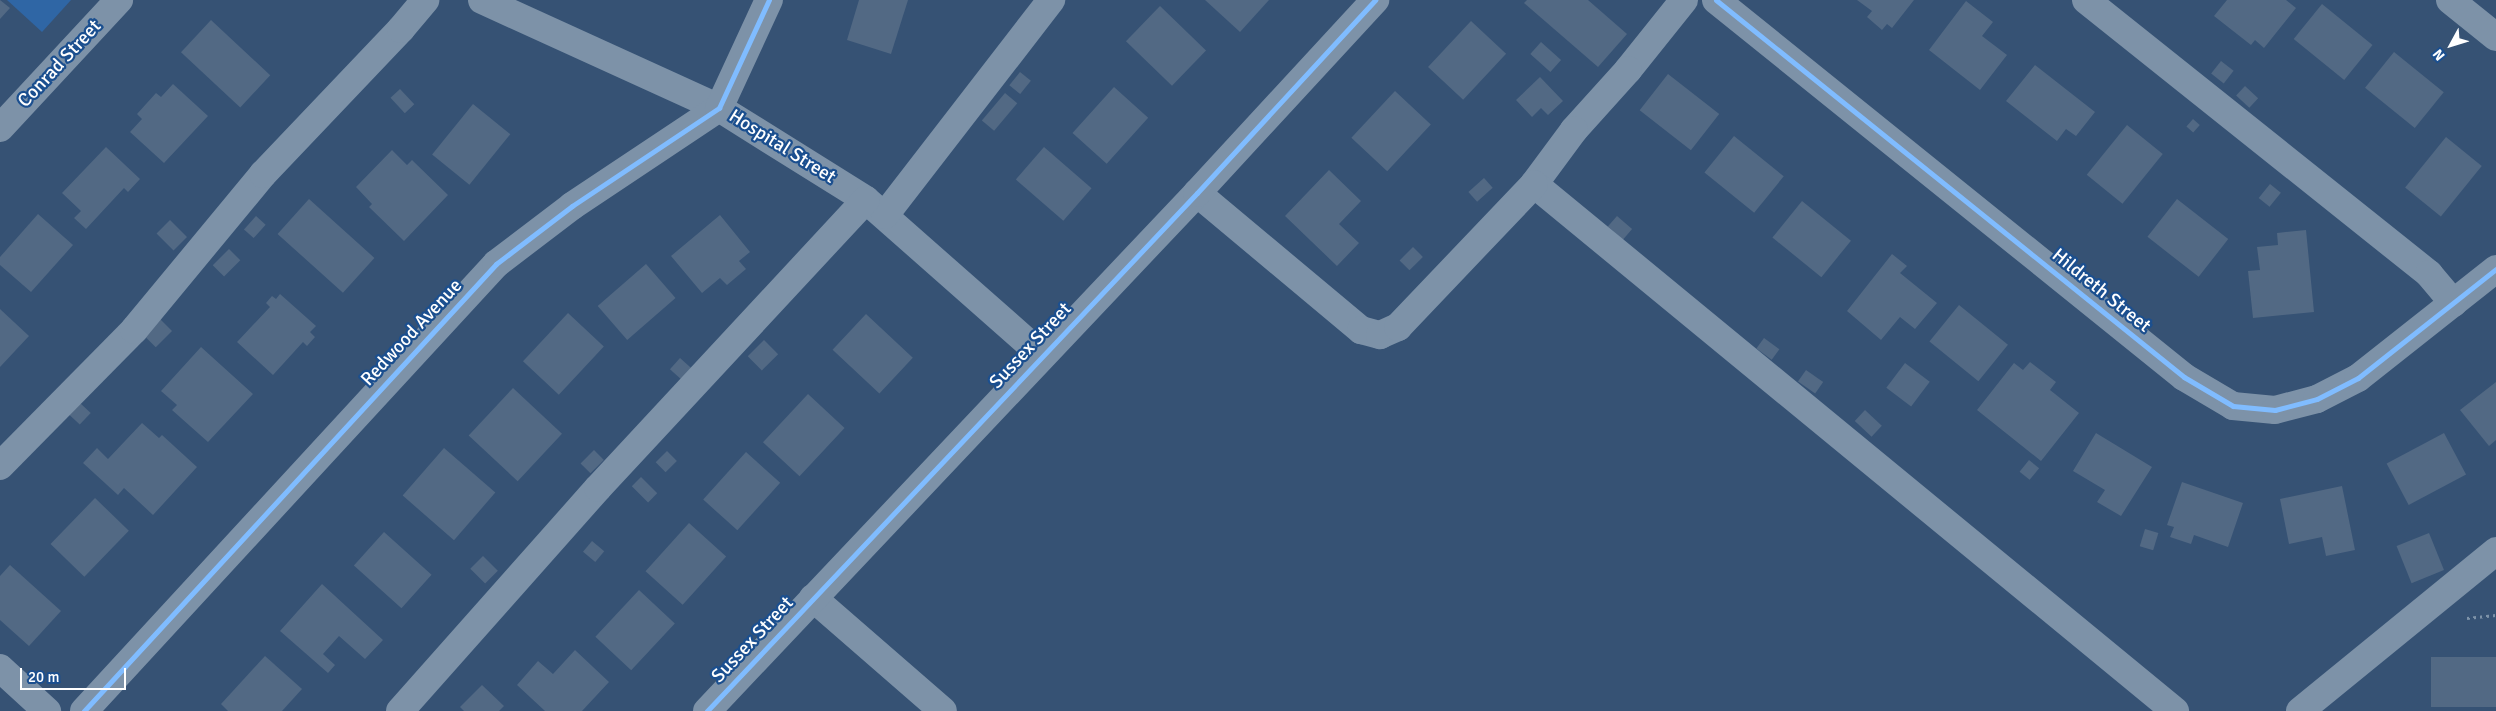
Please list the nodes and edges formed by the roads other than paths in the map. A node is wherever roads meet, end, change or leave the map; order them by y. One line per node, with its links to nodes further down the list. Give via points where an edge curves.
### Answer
1 (119, 0): 13 (street, Conrad Street)
2 (425, 0): 20 (street, via 263,174 134,330)
3 (769, 0): 12 (street)
4 (1051, 0): 16 (street)
5 (1375, 0): 15 (street, Sussex Street)
6 (1684, 0): 14 (street, via 1574,130)
7 (1716, 0): 18 (street, Hildreth Street, via 2184,377 2233,406 2275,410 2316,399 2358,378)
8 (2086, 0): 18 (street, via 2429,274)
9 (2450, 0): 11 (street)
10 (495, 3): 12 (street, Hospital Street)
11 (2496, 37)
12 (719, 108): 16 (street, Hospital Street); 25 (street, Redwood Avenue, via 572,206 496,264)
13 (0, 128)
14 (1534, 184): 15 (street, via 1398,326 1380,335 1361,330); 29 (street)
15 (1197, 193): 19 (street, Sussex Street)
16 (876, 208): 19 (street, Hospital Street); 26 (street, via 598,488)
17 (2496, 268): 18 (street, Hildreth Street)
18 (2453, 303)
19 (1042, 356): 22 (street, Sussex Street)
20 (0, 466)
21 (2496, 551): 30 (street)
22 (813, 598): 27 (street, Sussex Street); 28 (street)
23 (0, 668): 24 (street)
24 (46, 711)
25 (84, 711)
26 (400, 711)
27 (707, 711)
28 (943, 711)
29 (2175, 711)
30 (2300, 711)

